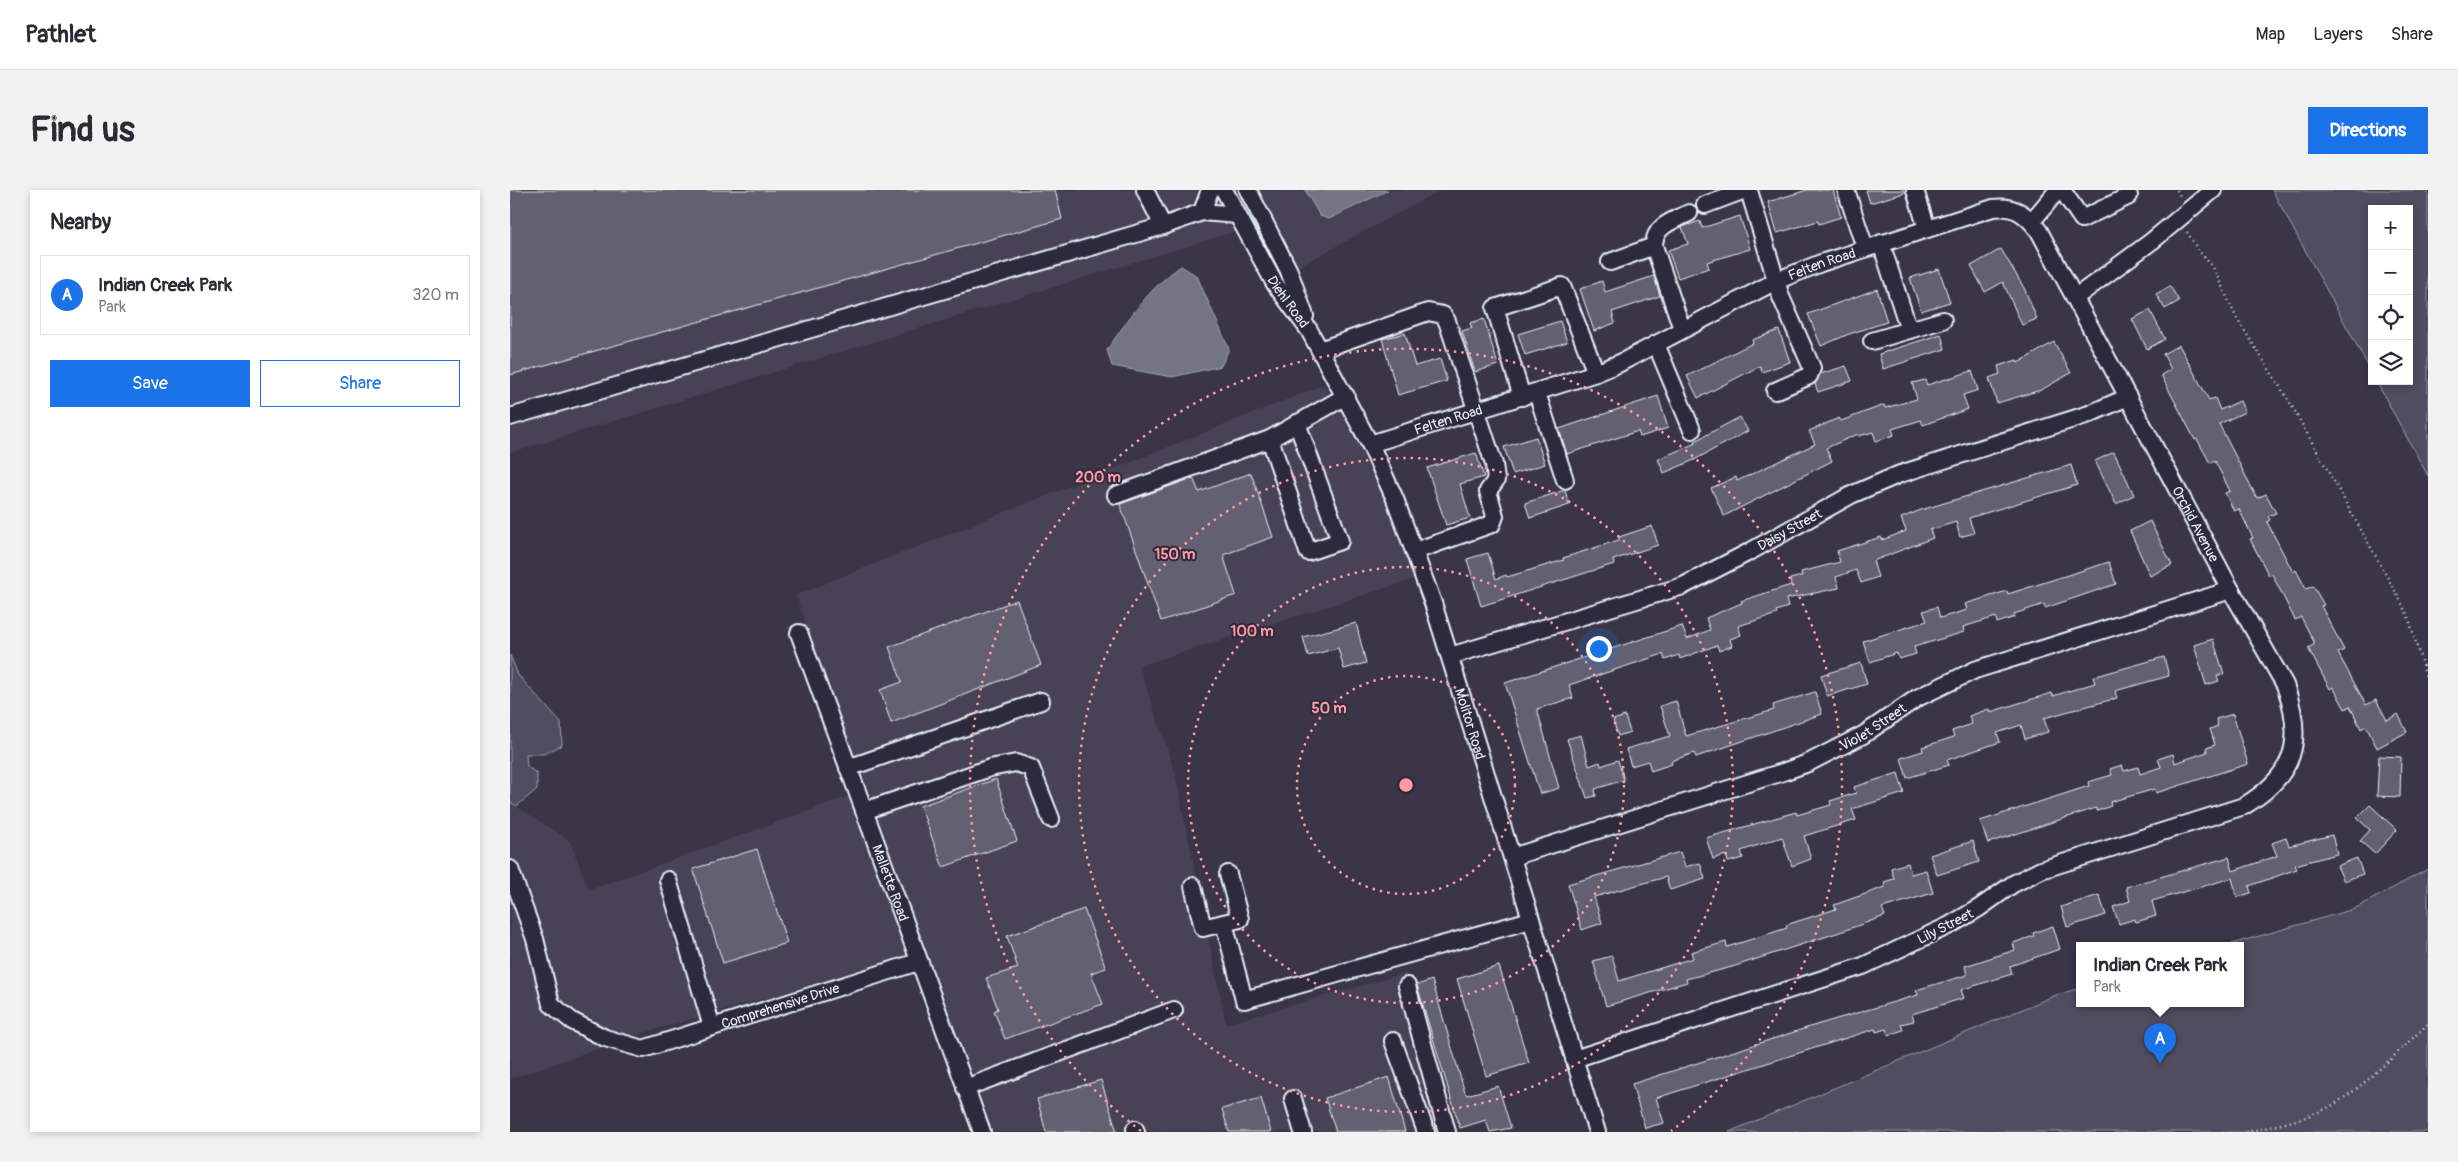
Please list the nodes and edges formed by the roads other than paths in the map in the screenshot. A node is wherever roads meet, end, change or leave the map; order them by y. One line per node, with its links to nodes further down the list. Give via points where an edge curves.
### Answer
1 (1145, 190): 16 (street)
2 (1210, 190): 12 (street)
3 (1224, 190): 14 (street, Diehl Road)
4 (1248, 190): 26 (street, Diehl Road, via 1289,271)
5 (1846, 190): 20 (street)
6 (1915, 190): 17 (street)
7 (2058, 190): 15 (street)
8 (2062, 190): 10 (street, via 2082,219)
9 (2213, 190): 23 (street)
10 (2129, 196)
11 (1704, 205): 22 (street, via 1748,191)
12 (1202, 212): 14 (street); 16 (street)
13 (1689, 213): 19 (street, via 1658,230)
14 (1237, 215): 26 (street, Diehl Road, via 1275,284)
15 (2032, 220): 17 (street, Felten Road, via 2024,212 2003,206); 23 (street, Felten Road)
16 (1163, 226): 37 (street)
17 (1927, 229): 18 (street, Felten Road)
18 (1881, 243): 20 (street, Felten Road); 27 (street)
19 (1654, 246): 21 (street); 25 (street)
20 (1865, 248): 22 (street, Felten Road)
21 (1610, 262)
22 (1776, 280): 25 (street, Felten Road); 32 (street, via 1812,368 1809,376)
23 (2076, 297): 35 (street, Orchid Avenue)
24 (1942, 320): 27 (street)
25 (1682, 329): 29 (street, Felten Road)
26 (1310, 330): 30 (street, Molitor Road)
27 (1909, 330): 28 (street)
28 (1872, 341)
29 (1656, 344): 31 (street, Felten Road); 39 (street)
30 (1320, 350): 34 (street, Molitor Road); 36 (street, via 1436,312 1448,321)
31 (1596, 373): 33 (street, Felten Road); 33 (street, via 1562,286 1495,308)
32 (1776, 390)
33 (1529, 395): 36 (street, Felten Road); 42 (street)
34 (1346, 396): 38 (street); 41 (street, Molitor Road)
35 (2128, 397): 45 (street, Orchid Avenue); 47 (street, Daisy Street, via 2089,414 1900,474 1851,495 1683,586)
36 (1477, 412): 41 (street, Felten Road); 44 (street, via 1494,464 1496,480 1488,491 1495,516 1492,524)
37 (510, 416)
38 (1297, 423): 40 (street); 40 (street, via 1340,541 1308,552)
39 (1692, 430)
40 (1270, 439): 43 (street)
41 (1370, 444): 44 (street, Molitor Road)
42 (1565, 480)
43 (1116, 495)
44 (1414, 551): 47 (street, Molitor Road)
45 (2232, 590): 49 (street, Orchid Avenue, via 2288,692 2295,735); 53 (street, Violet Street, via 1975,670 1917,698 1863,736 1784,772)
46 (799, 634): 50 (street, Mallette Road)
47 (1450, 656): 53 (street, Molitor Road)
48 (1041, 701): 50 (street)
49 (2291, 757): 65 (street, Lily Street, via 2280,778 2266,793 2244,806 2041,870 2013,884 1950,925 1863,966)
50 (848, 768): 51 (street, Mallette Road)
51 (864, 812): 52 (street, via 990,768 1016,763 1031,768); 60 (street, Mallette Road)
52 (1051, 819)
53 (1512, 857): 58 (street, Molitor Road)
54 (510, 869): 63 (street, Comprehensive Drive, via 535,939 551,1004 572,1021 605,1038 642,1049)
55 (1228, 874): 59 (street, via 1240,919)
56 (668, 880): 63 (street)
57 (1193, 886): 59 (street, via 1203,928)
58 (1531, 920): 59 (street, via 1244,1000); 65 (street, Molitor Road)
59 (1224, 923)
60 (918, 962): 63 (street, Comprehensive Drive); 66 (street, Mallette Road)
61 (1407, 986): 71 (street)
62 (1174, 1010): 66 (street)
63 (712, 1027)
64 (1393, 1041): 70 (street)
65 (1574, 1059): 72 (street, Molitor Road)
66 (965, 1088): 68 (street, Mallette Road)
67 (1293, 1099): 69 (street)
68 (982, 1132)
69 (1303, 1132)
70 (1426, 1132)
71 (1447, 1132)
72 (1597, 1132)

